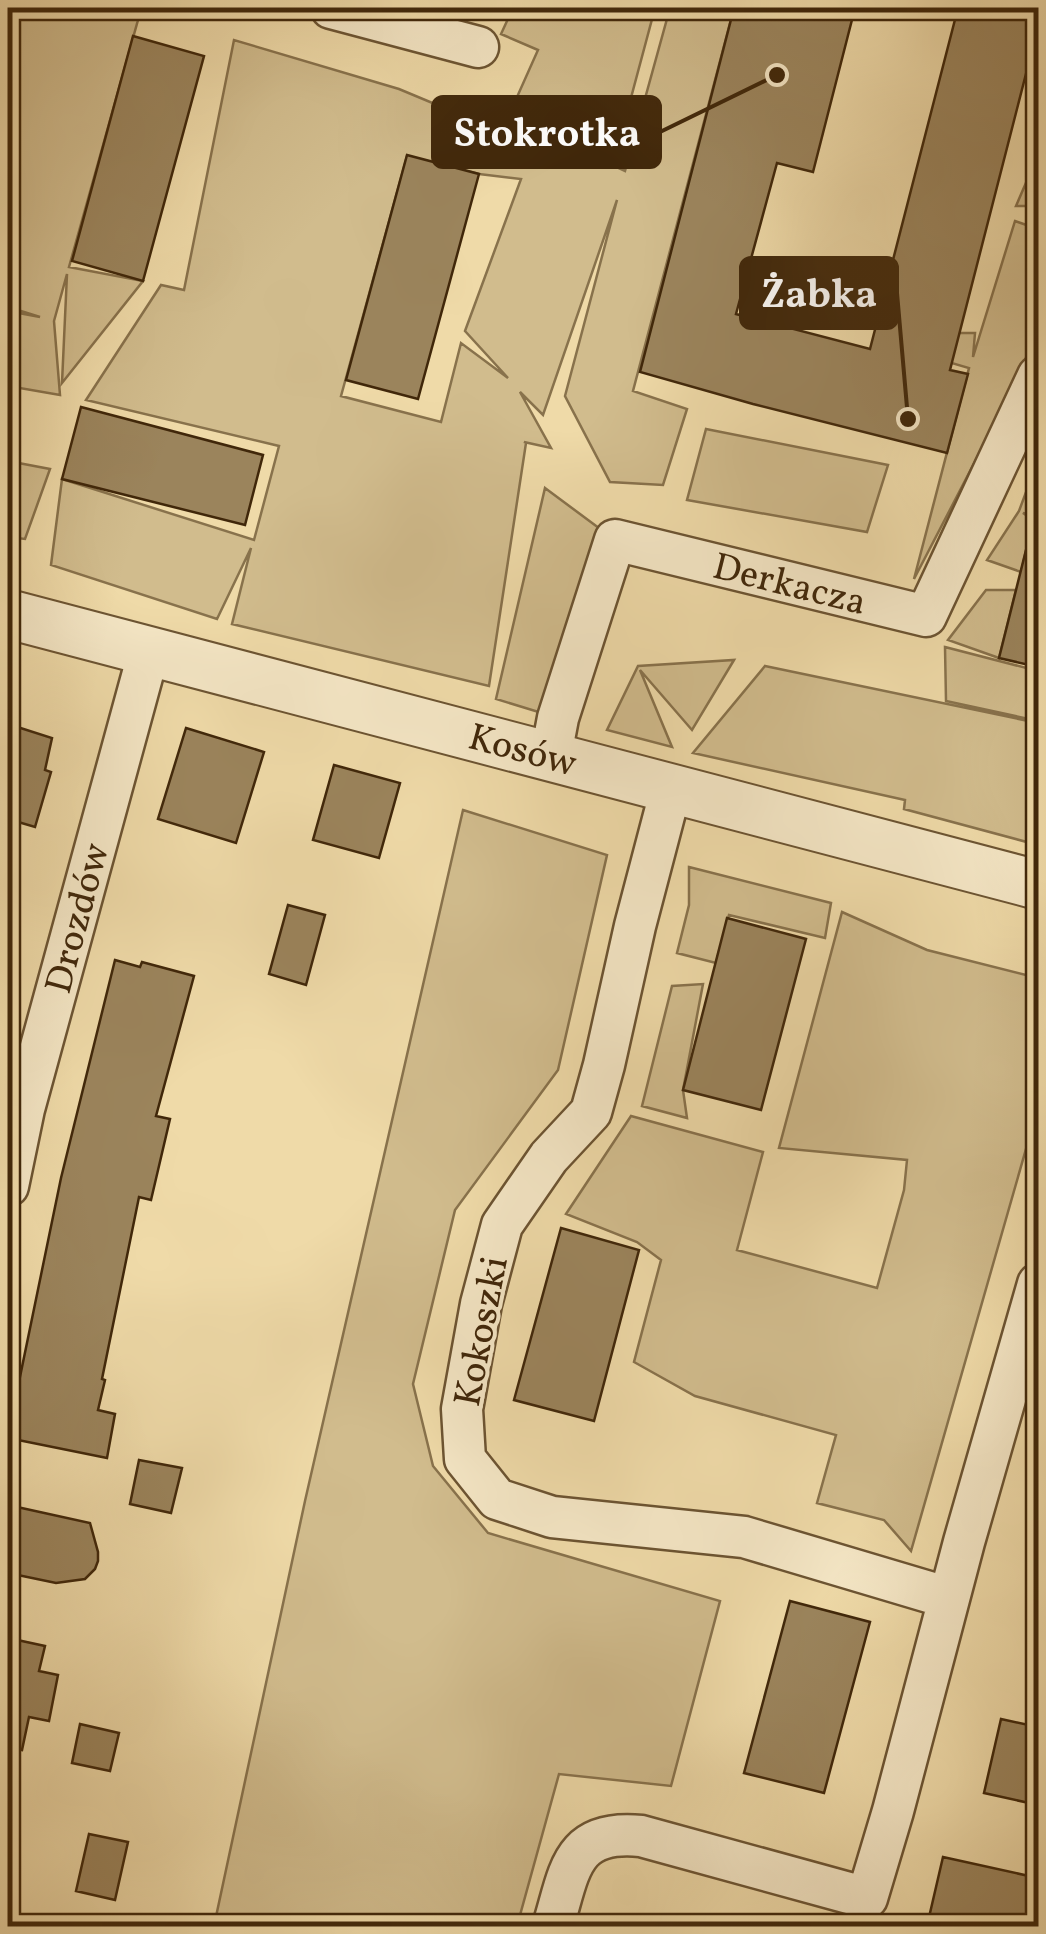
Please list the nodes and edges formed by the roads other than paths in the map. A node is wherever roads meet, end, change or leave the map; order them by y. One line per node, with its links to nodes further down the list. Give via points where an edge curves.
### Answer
1 (331, 8): 2 (street)
2 (478, 47)
3 (1038, 376): 6 (street, Derkacza, via 926,616 615,540)
4 (8, 614): 5 (street, Kosów)
5 (149, 651): 6 (street, Kosów); 9 (street, Drozdów)
6 (551, 755): 7 (street, Kosów)
7 (671, 789): 8 (street, Kosów); 11 (street, Kokoszki, via 591,1112 549,1157 502,1225 462,1409 465,1459 497,1498 552,1517 744,1537)
8 (1038, 885)
9 (8, 1186)
10 (1038, 1284): 11 (street)
11 (949, 1598): 12 (street, via 867,1898 621,1834 587,1846 572,1863)
12 (553, 1926)

